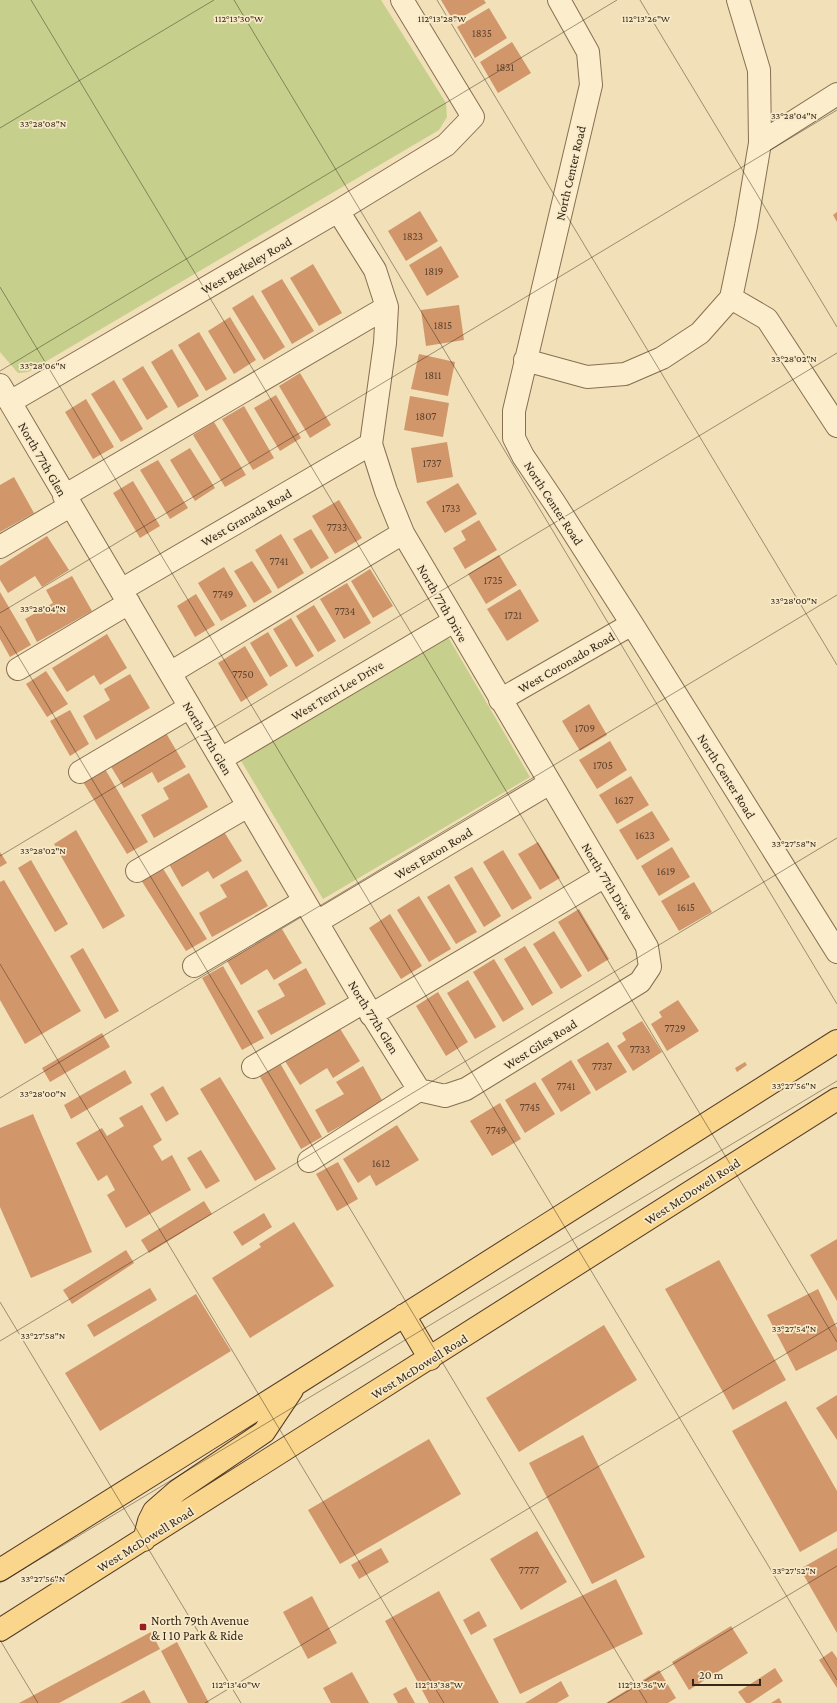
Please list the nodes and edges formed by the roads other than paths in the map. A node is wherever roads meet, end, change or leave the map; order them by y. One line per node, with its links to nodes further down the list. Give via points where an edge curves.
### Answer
1 (402, 0): 6 (street, West Berkeley Road, via 473,117 446,144)
2 (559, 0): 9 (street, North Center Road, via 588,52 590,85)
3 (738, 0): 5 (street, via 759,70)
4 (837, 94): 5 (street)
5 (760, 143): 7 (street)
6 (338, 211): 8 (street, North 77th Drive, via 375,270); 10 (street, West Berkeley Road)
7 (731, 298): 9 (street, via 700,332 662,358 625,374 587,377); 11 (street, via 767,319)
8 (387, 308): 12 (street, North 77th Drive, via 385,343); 13 (street)
9 (525, 360): 18 (street, North Center Road, via 514,411 514,438 523,456)
10 (6, 402): 13 (street, North 77th Glen)
11 (837, 426)
12 (371, 444): 14 (street, North 77th Drive); 16 (street, West Granada Road)
13 (67, 501): 15 (street); 16 (street, North 77th Glen)
14 (403, 533): 17 (street, North 77th Drive); 20 (street)
15 (0, 547)
16 (125, 597): 19 (street, West Granada Road); 20 (street, North 77th Glen)
17 (454, 621): 21 (street, North 77th Drive); 23 (street, West Terri Lee Drive)
18 (632, 624): 21 (street, West Coronado Road); 31 (street, North Center Road)
19 (18, 669)
20 (170, 673): 22 (street, North 77th Glen)
21 (500, 700): 25 (street, North 77th Drive)
22 (190, 707): 23 (street, North 77th Glen); 24 (street)
23 (221, 758): 26 (street, North 77th Glen)
24 (80, 772)
25 (550, 783): 28 (street, North 77th Drive); 30 (street, West Eaton Road)
26 (248, 806): 27 (street); 29 (street, North 77th Glen)
27 (137, 871)
28 (605, 876): 33 (street, North 77th Drive, via 647,947); 34 (street)
29 (304, 901): 30 (street, North 77th Glen); 32 (street)
30 (317, 922): 34 (street, North 77th Glen)
31 (837, 952)
32 (194, 966)
33 (650, 967): 37 (street, West Giles Road, via 640,982 466,1089 445,1096)
34 (368, 1009): 36 (street); 37 (street, North 77th Glen)
35 (837, 1041): 40 (main road)
36 (253, 1067)
37 (419, 1090): 39 (street)
38 (837, 1099): 41 (main road, West McDowell Road)
39 (309, 1161)
40 (404, 1316): 41 (main road); 42 (main road)
41 (430, 1359): 43 (main road, West McDowell Road)
42 (296, 1384): 43 (main road, via 264,1432 177,1491 154,1511); 44 (main road)
43 (144, 1540): 45 (main road, West McDowell Road)
44 (0, 1570)
45 (0, 1630)

